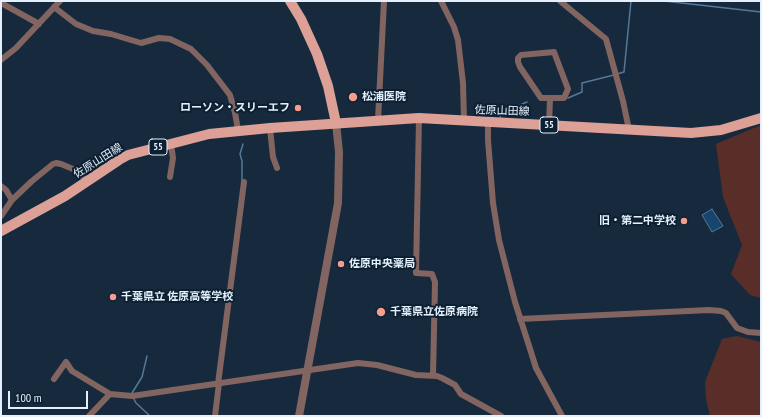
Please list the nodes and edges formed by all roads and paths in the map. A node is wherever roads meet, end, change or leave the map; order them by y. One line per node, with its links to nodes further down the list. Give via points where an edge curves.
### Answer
1 (60, 1): 7 (street)
2 (290, 1): 16 (main road, via 317,54 328,86)
3 (384, 1): 13 (street)
4 (441, 1): 14 (street, via 458,40)
5 (560, 1): 20 (street, via 606,39)
6 (1, 3): 8 (street)
7 (54, 7): 8 (street); 19 (street, via 76,24 92,31 141,43 159,38 170,39 190,49 207,65 230,95)
8 (39, 24): 9 (street)
9 (1, 60)
10 (550, 98): 10 (street, via 542,98 533,87 518,62 521,55 554,52 568,89 564,98); 17 (street)
11 (419, 118): 13 (main road, 佐原山田線 / 55); 14 (main road, 佐原山田線 / 55); 33 (street, via 416,273 432,274 435,282)
12 (761, 118): 20 (main road, 佐原山田線 / 55, via 701,133)
13 (378, 120): 16 (main road, 佐原山田線 / 55)
14 (464, 121): 15 (main road, 佐原山田線 / 55)
15 (488, 122): 17 (main road, 佐原山田線 / 55); 30 (street, via 492,203)
16 (336, 123): 18 (main road, 佐原山田線 / 55); 32 (street, via 339,152 338,203)
17 (549, 125): 20 (main road, 佐原山田線 / 55)
18 (270, 128): 19 (main road, 佐原山田線 / 55); 22 (street, via 273,157)
19 (238, 130): 21 (main road, 佐原山田線 / 55, via 203,135)
20 (629, 130)
21 (171, 144): 23 (street); 24 (main road, 佐原山田線 / 55, via 128,155)
22 (277, 168)
23 (170, 177)
24 (87, 182): 27 (street, via 76,170 56,163); 29 (main road, 佐原山田線 / 55)
25 (244, 182): 35 (street)
26 (1, 186): 27 (street)
27 (12, 200): 28 (street)
28 (1, 216)
29 (1, 231)
30 (520, 319): 31 (street, via 709,310 726,313 737,328); 41 (street, via 536,368)
31 (761, 333)
32 (308, 370): 33 (street, via 365,363 416,375); 35 (street); 39 (street)
33 (433, 376): 40 (street, via 447,380 461,394)
34 (54, 379): 36 (street, via 66,362 72,371)
35 (218, 384): 36 (street, via 133,396); 38 (street)
36 (110, 394): 37 (street)
37 (89, 416)
38 (215, 416)
39 (299, 416)
40 (501, 416)
41 (562, 416)

